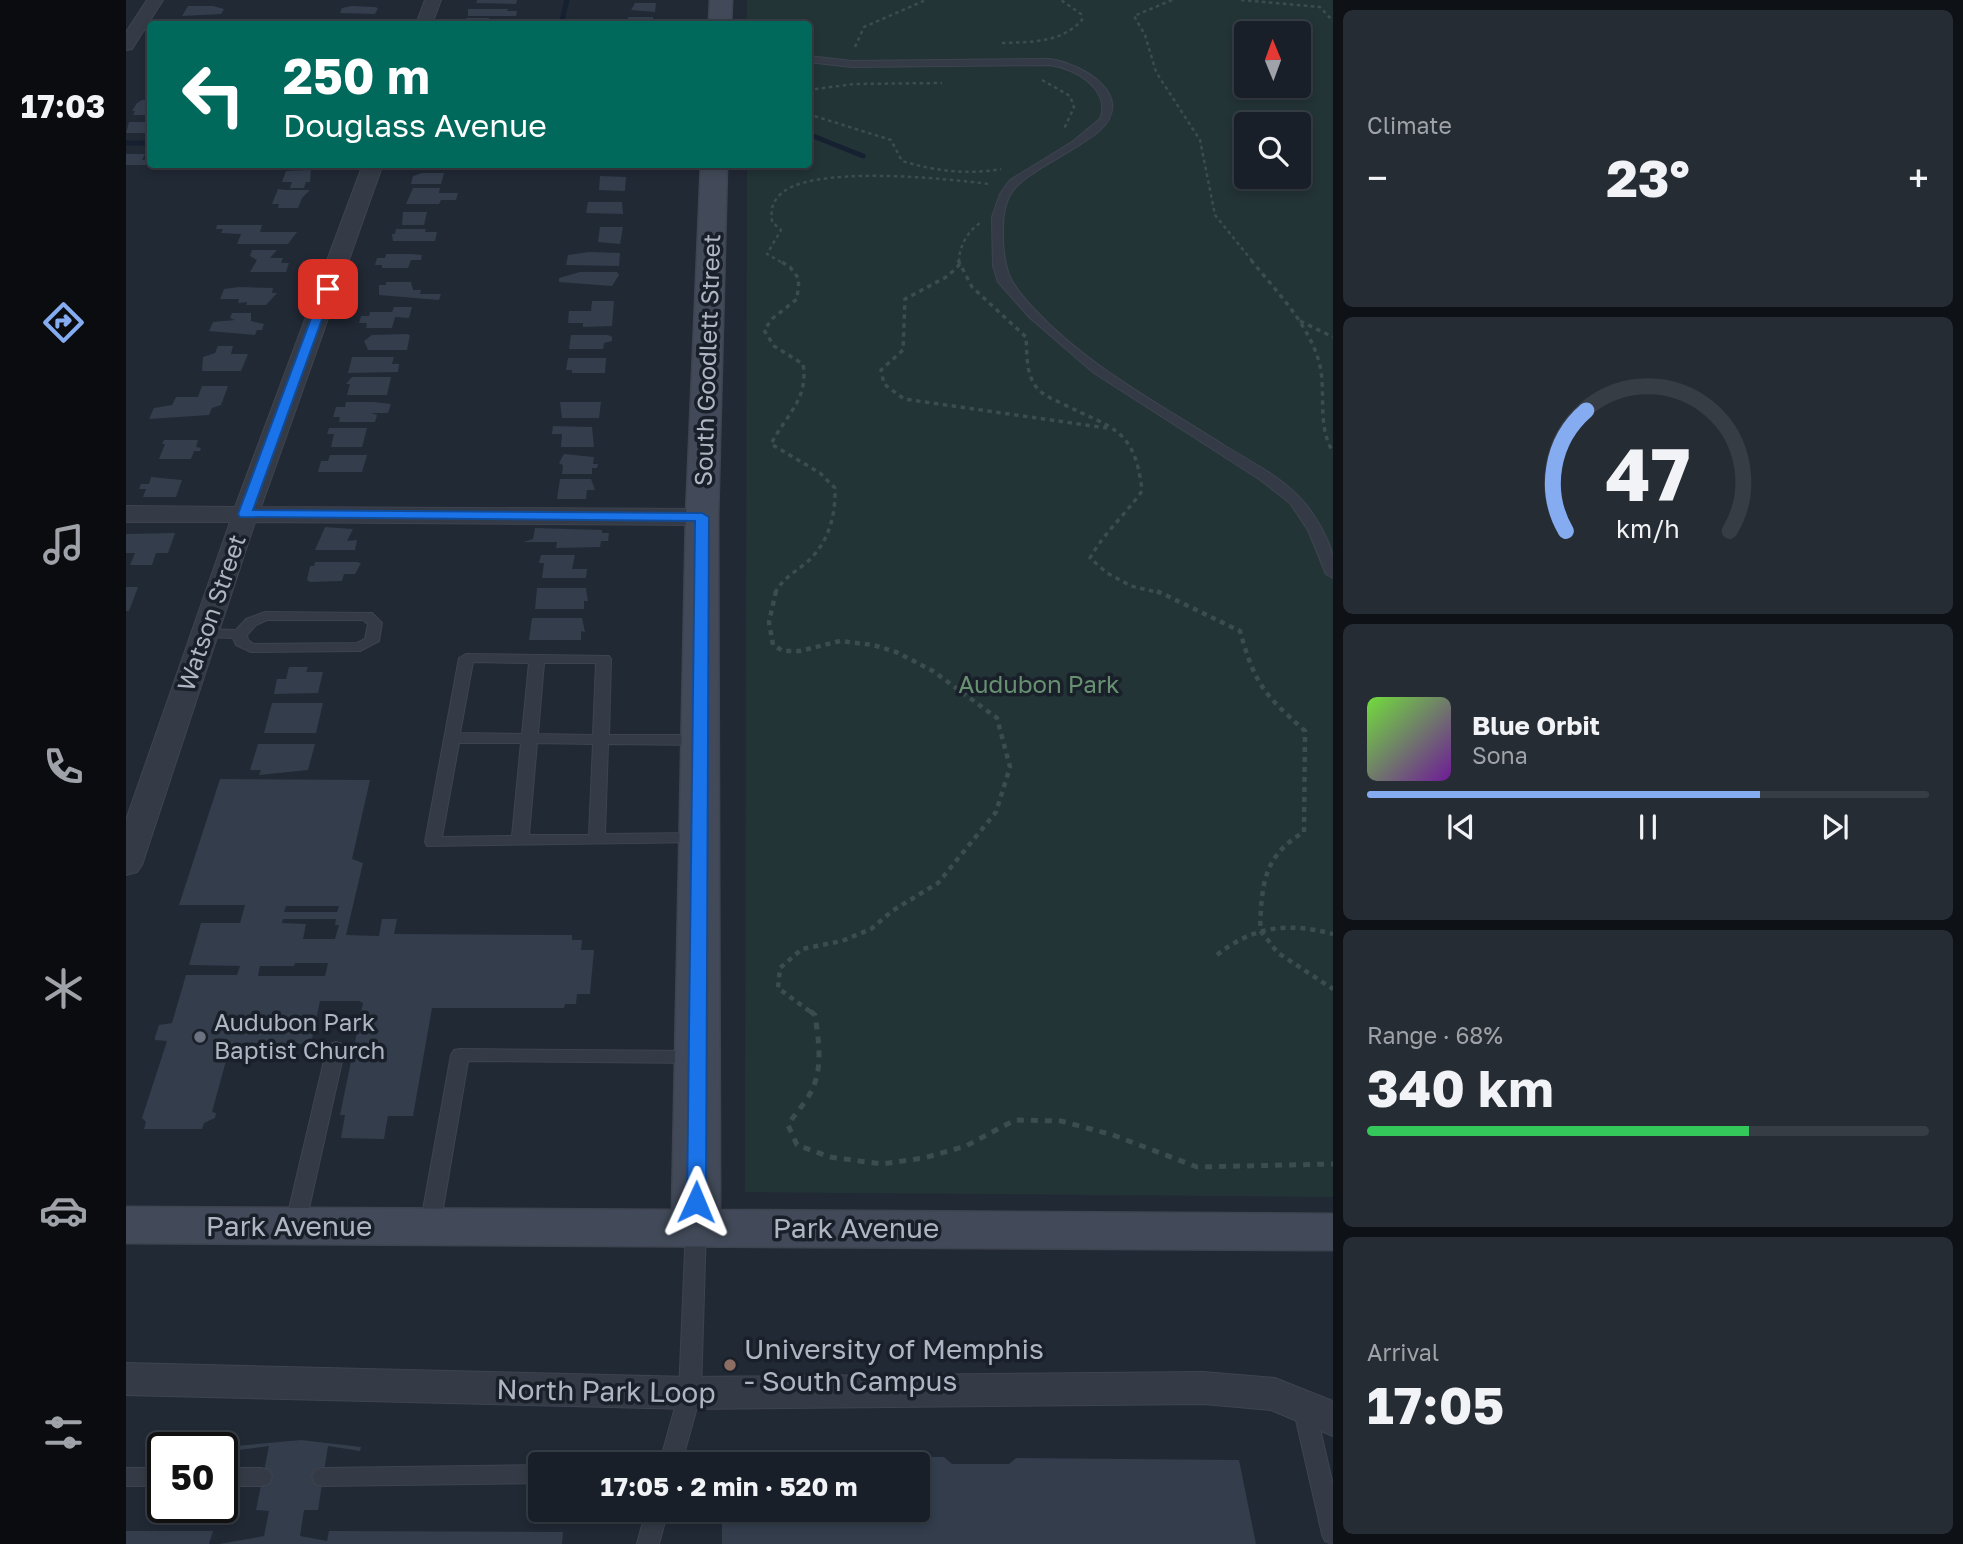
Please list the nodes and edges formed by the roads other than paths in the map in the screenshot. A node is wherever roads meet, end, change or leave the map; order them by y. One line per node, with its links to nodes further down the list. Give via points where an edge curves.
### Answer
1 (155, 0): 6 (street)
2 (433, 0): 4 (street)
3 (721, 0): 5 (main road)
4 (426, 21)
5 (720, 21)
6 (126, 46): 7 (street)
7 (147, 48)
8 (812, 59): 14 (lane, via 852,64 1049,62 1071,65 1094,81 1104,94 1105,119 1014,182 1005,194 996,230 1003,282 1033,316 1098,370 1295,500)
9 (372, 168): 12 (street, Watson Street)
10 (715, 168): 13 (main road, South Goodlett Street)
11 (126, 514): 12 (street)
12 (245, 514): 13 (street); 18 (street, Watson Street)
13 (702, 517): 24 (main road, South Goodlett Street)
14 (1315, 530): 15 (lane); 16 (lane)
15 (1333, 532)
16 (1329, 557): 17 (lane)
17 (1333, 574)
18 (205, 633): 19 (lane); 28 (street, Watson Street)
19 (240, 634): 19 (lane, via 241,642 251,648 360,647 372,641 375,623 367,615 265,616)
20 (537, 658): 21 (lane, via 466,658); 22 (lane); 23 (lane, via 604,659)
21 (452, 738): 22 (lane); 27 (lane, via 433,842)
22 (528, 738): 23 (lane); 27 (lane)
23 (601, 739): 24 (lane); 26 (lane)
24 (699, 740): 25 (main road, South Goodlett Street)
25 (698, 838): 26 (lane); 30 (main road, South Goodlett Street)
26 (597, 839): 27 (lane)
27 (520, 840)
28 (126, 865)
29 (336, 1048): 32 (lane)
30 (698, 1057): 33 (lane, via 460,1055); 34 (main road, South Goodlett Street)
31 (126, 1226): 32 (main road, Park Avenue)
32 (295, 1226): 33 (main road, Park Avenue)
33 (430, 1226): 34 (main road, Park Avenue)
34 (696, 1227): 35 (main road, Park Avenue); 37 (lane)
35 (1333, 1232)
36 (126, 1379): 37 (street, North Park Loop)
37 (690, 1393): 38 (street, North Park Loop, via 1203,1388 1275,1394); 39 (lane)
38 (1318, 1413): 47 (lane)
39 (674, 1452)
40 (528, 1474): 45 (lane)
41 (126, 1477): 42 (lane)
42 (147, 1477)
43 (238, 1477): 44 (lane)
44 (261, 1477)
45 (323, 1477)
46 (654, 1522): 48 (lane)
47 (1333, 1534)
48 (648, 1544)

